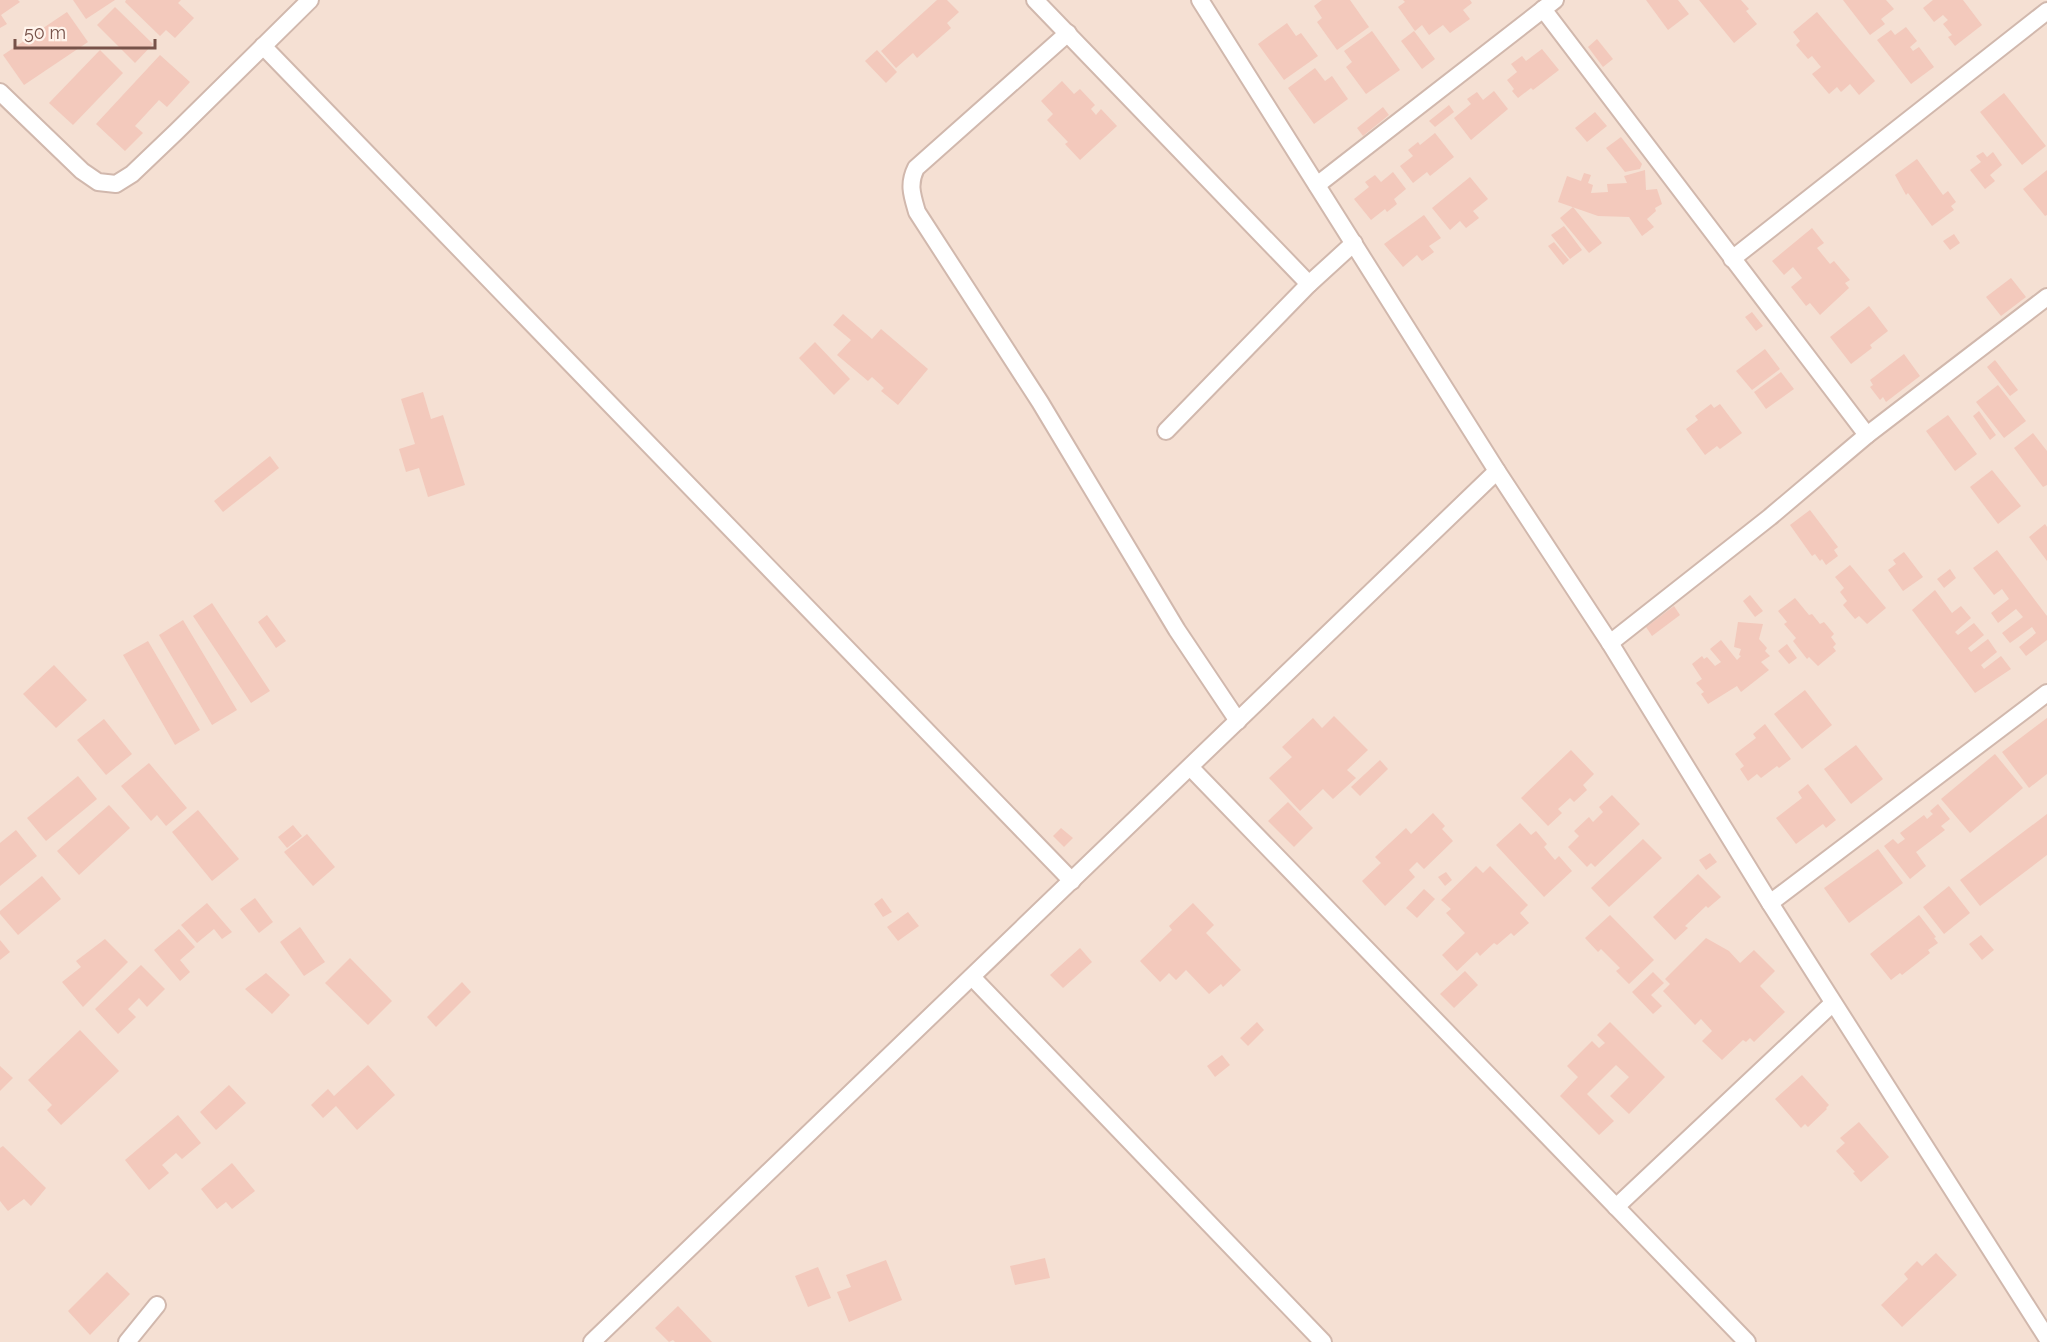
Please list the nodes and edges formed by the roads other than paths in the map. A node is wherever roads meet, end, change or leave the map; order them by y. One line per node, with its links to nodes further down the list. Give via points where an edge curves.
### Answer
1 (310, 0): 7 (street)
2 (1035, 0): 6 (street)
3 (1200, 0): 9 (street)
4 (1549, 4): 9 (street); 11 (street)
5 (2047, 11): 11 (street)
6 (1068, 33): 12 (street); 19 (street, via 916,168 910,192 917,212)
7 (263, 46): 8 (street, via 132,174 116,184 98,182 82,171); 21 (street)
8 (0, 92)
9 (1317, 185): 10 (street)
10 (1354, 243): 12 (street); 16 (street)
11 (1732, 259): 15 (street)
12 (1309, 284): 14 (street)
13 (2047, 297): 15 (street)
14 (1166, 431)
15 (1868, 435): 17 (street)
16 (1497, 471): 17 (street); 19 (street)
17 (1610, 643): 22 (street)
18 (2047, 693): 22 (street)
19 (1238, 721): 20 (street)
20 (1190, 767): 21 (street); 25 (street)
21 (1072, 881): 23 (street)
22 (1770, 903): 24 (street)
23 (972, 976): 31 (street); 32 (street)
24 (1833, 1003): 25 (street); 27 (street)
25 (1616, 1207): 33 (street)
26 (157, 1305): 30 (street)
27 (2027, 1306): 28 (street); 29 (street)
28 (2047, 1309)
29 (2047, 1338)
30 (128, 1342)
31 (592, 1342)
32 (1323, 1342)
33 (1747, 1342)

